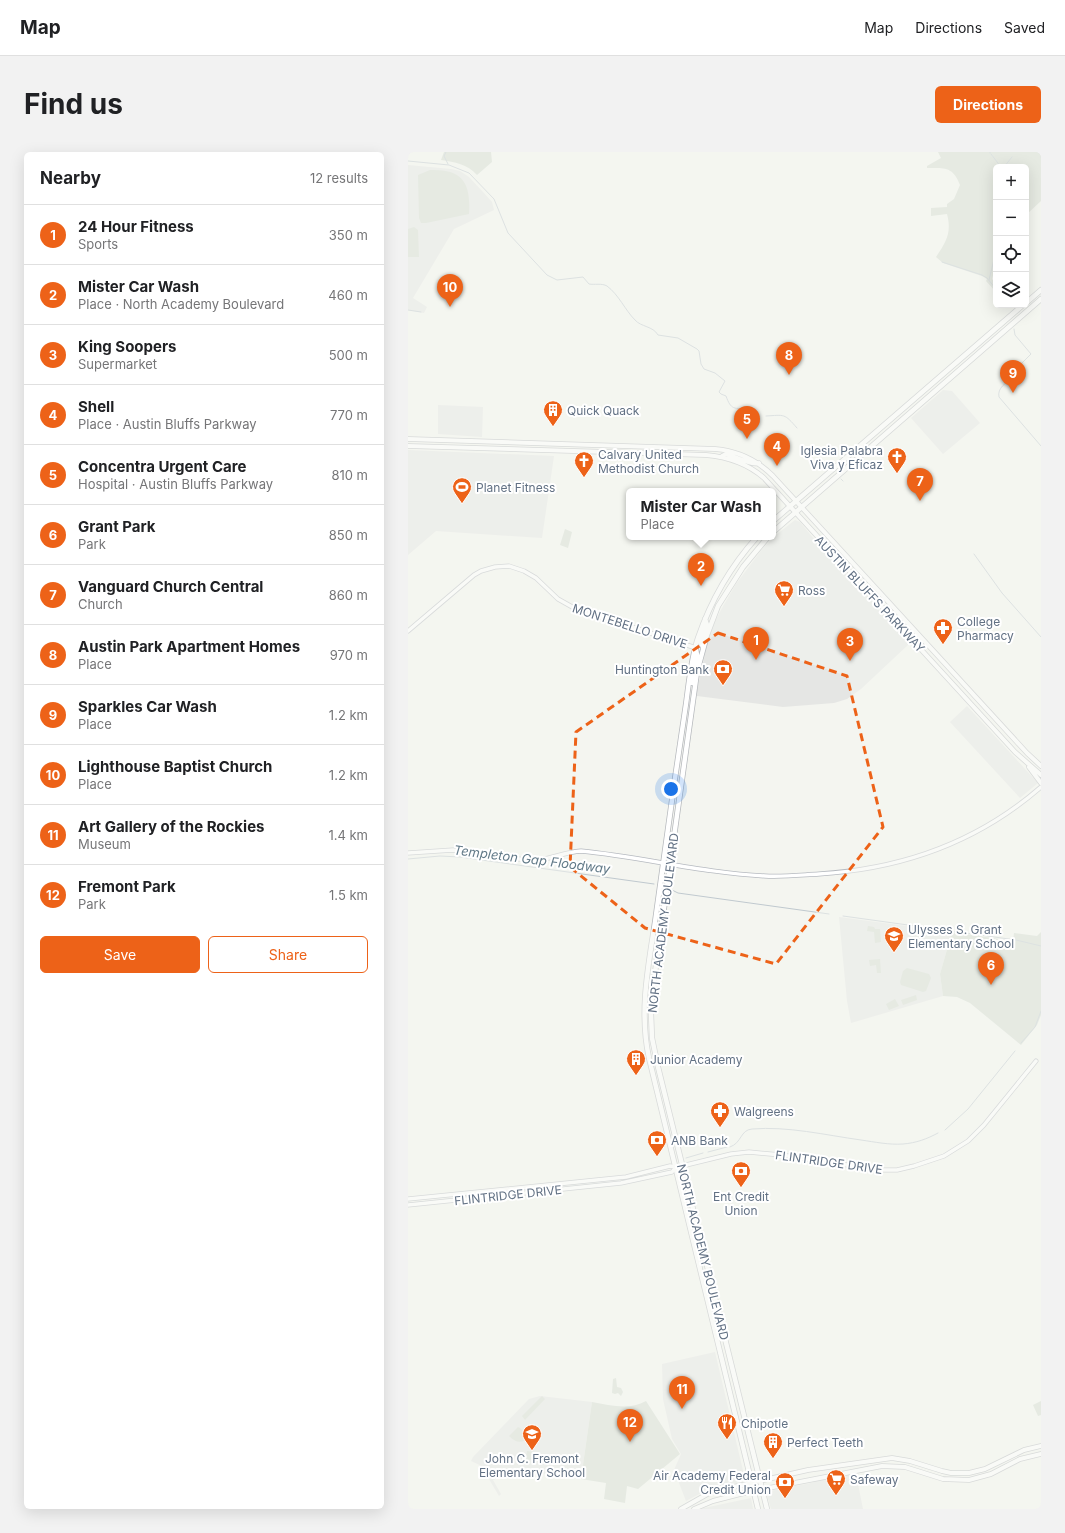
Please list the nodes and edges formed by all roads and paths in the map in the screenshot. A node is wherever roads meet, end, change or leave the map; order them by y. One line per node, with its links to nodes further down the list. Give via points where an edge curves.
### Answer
1 (1041, 290): 3 (highway)
2 (1041, 299): 17 (highway)
3 (1029, 300)
4 (1020, 308): 15 (highway)
5 (408, 439): 6 (main road, AUSTIN BLUFFS PARKWAY)
6 (537, 443): 8 (main road, AUSTIN BLUFFS PARKWAY); 9 (main road)
7 (408, 446): 9 (main road, AUSTIN BLUFFS PARKWAY)
8 (684, 448): 10 (main road); 12 (main road, AUSTIN BLUFFS PARKWAY, via 727,450)
9 (530, 450): 10 (main road, AUSTIN BLUFFS PARKWAY)
10 (677, 454): 11 (main road, AUSTIN BLUFFS PARKWAY)
11 (721, 456): 12 (main road, via 726,454 753,464); 13 (main road, AUSTIN BLUFFS PARKWAY, via 739,462 759,474)
12 (759, 463): 15 (main road, AUSTIN BLUFFS PARKWAY)
13 (772, 488)
14 (776, 492): 16 (main road, AUSTIN BLUFFS PARKWAY)
15 (796, 501): 16 (highway); 17 (main road, AUSTIN BLUFFS PARKWAY)
16 (789, 506): 18 (main road, AUSTIN BLUFFS PARKWAY); 19 (highway)
17 (801, 507): 18 (highway); 29 (main road, AUSTIN BLUFFS PARKWAY)
18 (795, 513): 20 (highway); 28 (main road, AUSTIN BLUFFS PARKWAY)
19 (776, 518)
20 (776, 529)
21 (755, 540): 23 (highway, NORTH ACADEMY BOULEVARD, via 731,569)
22 (766, 540): 25 (highway, NORTH ACADEMY BOULEVARD, via 743,567 727,592 713,618)
23 (705, 619): 25 (highway, via 707,625 701,643); 26 (highway, NORTH ACADEMY BOULEVARD)
24 (408, 631): 26 (street, MONTEBELLO DRIVE, via 477,573 495,566 509,566 528,573 558,600 574,608)
25 (703, 647): 27 (highway, NORTH ACADEMY BOULEVARD)
26 (696, 648): 27 (highway, via 698,655 690,700); 34 (highway, NORTH ACADEMY BOULEVARD)
27 (692, 708): 35 (highway, NORTH ACADEMY BOULEVARD)
28 (1028, 764): 30 (main road, AUSTIN BLUFFS PARKWAY); 31 (main road)
29 (1041, 766)
30 (1041, 775)
31 (1041, 783)
32 (1041, 787): 35 (street, via 1008,813 965,838 925,854 887,865 831,873 779,876)
33 (408, 853): 34 (street, via 453,850 534,861 582,851)
34 (663, 863): 35 (street); 38 (highway, NORTH ACADEMY BOULEVARD, via 645,988 644,1014 647,1048)
35 (670, 864): 37 (highway, NORTH ACADEMY BOULEVARD, via 651,1014 654,1051)
36 (1036, 1061): 37 (street, FLINTRIDGE DRIVE, via 968,1141 944,1156 914,1166 880,1170 755,1152)
37 (682, 1166): 38 (street, FLINTRIDGE DRIVE); 43 (highway, NORTH ACADEMY BOULEVARD)
38 (676, 1167): 39 (street, FLINTRIDGE DRIVE, via 670,1166 626,1177); 40 (street, FLINTRIDGE DRIVE, via 672,1172 621,1183); 44 (highway, NORTH ACADEMY BOULEVARD)
39 (408, 1199)
40 (408, 1205)
41 (1041, 1446): 43 (main road, via 1024,1450 985,1469 969,1473 951,1473 892,1458)
42 (1041, 1454): 45 (main road, via 1020,1459 990,1474 969,1480 943,1479 911,1468 885,1466)
43 (760, 1480): 44 (main road); 45 (highway, NORTH ACADEMY BOULEVARD)
44 (752, 1482): 46 (highway, NORTH ACADEMY BOULEVARD); 47 (main road, via 711,1492)
45 (762, 1489): 46 (main road); 50 (highway, NORTH ACADEMY BOULEVARD)
46 (754, 1491): 48 (main road, via 713,1501); 49 (highway, NORTH ACADEMY BOULEVARD)
47 (681, 1509)
48 (694, 1509)
49 (758, 1509)
50 (767, 1509)

